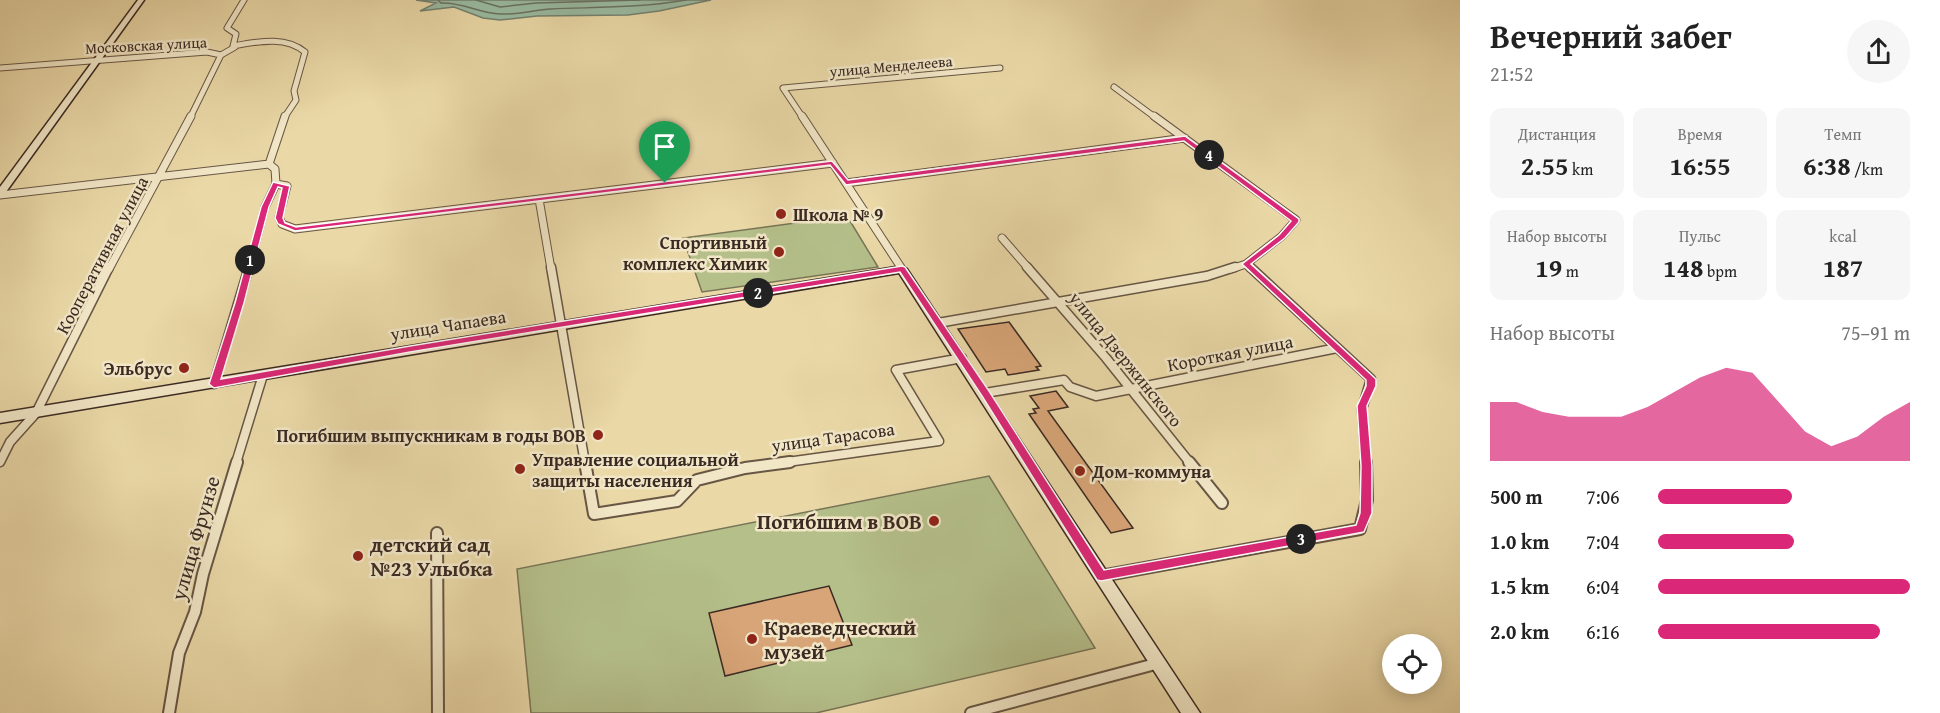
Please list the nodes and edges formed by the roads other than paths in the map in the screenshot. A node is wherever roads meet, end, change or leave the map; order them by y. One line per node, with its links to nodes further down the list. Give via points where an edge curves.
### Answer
1 (141, 0): 5 (street)
2 (244, 0): 3 (street, via 227,28 236,34)
3 (232, 46): 4 (street, Московская улица, via 235,47); 11 (street, Московская улица, via 286,42 302,48 305,57 294,91 296,100 286,114)
4 (221, 55): 5 (street, Московская улица, via 207,52); 12 (street, Кооперативная улица)
5 (98, 59): 6 (street, Московская улица); 15 (street)
6 (0, 68)
7 (1000, 68): 10 (street, улица Менделеева, via 783,88)
8 (1114, 87): 9 (street)
9 (1185, 138): 13 (street); 19 (street, via 1296,220)
10 (832, 163): 13 (street); 16 (street)
11 (269, 164): 12 (street); 14 (street, via 275,170)
12 (160, 176): 15 (street); 30 (street, Кооперативная улица)
13 (846, 183): 20 (street)
14 (276, 184): 17 (street, via 286,186 279,218 282,224); 27 (street, via 265,207)
15 (0, 195)
16 (539, 198): 17 (street); 23 (street)
17 (295, 229)
18 (1002, 238): 21 (street, улица Дзержинского)
19 (1246, 264): 21 (street, via 1207,276); 24 (street)
20 (902, 269): 22 (street); 23 (street, улица Чапаева)
21 (1059, 303): 22 (street); 28 (street, улица Дзержинского)
22 (938, 323): 25 (street)
23 (560, 326): 25 (street, улица Тарасова, via 594,514 677,501 697,480 745,468 939,441 896,370); 26 (street, улица Чапаева)
24 (1337, 348): 28 (street, Короткая улица); 35 (street, via 1371,379 1362,406 1366,513 1360,529)
25 (962, 358): 29 (street)
26 (263, 375): 27 (street, улица Чапаева); 37 (street, улица Фрунзе, via 195,612 179,653)
27 (214, 384): 30 (street, улица Чапаева)
28 (1129, 389): 29 (street, Короткая улица, via 1095,396 1070,387 1064,380); 33 (street, улица Дзержинского)
29 (985, 393): 35 (street)
30 (36, 413): 31 (street, улица Чапаева); 32 (street, Кооперативная улица, via 10,442)
31 (0, 418)
32 (0, 462)
33 (1222, 503)
34 (437, 532): 38 (street)
35 (1101, 576): 36 (street)
36 (1159, 663): 39 (street); 40 (street)
37 (169, 713)
38 (438, 713)
39 (971, 713)
40 (1191, 713)

